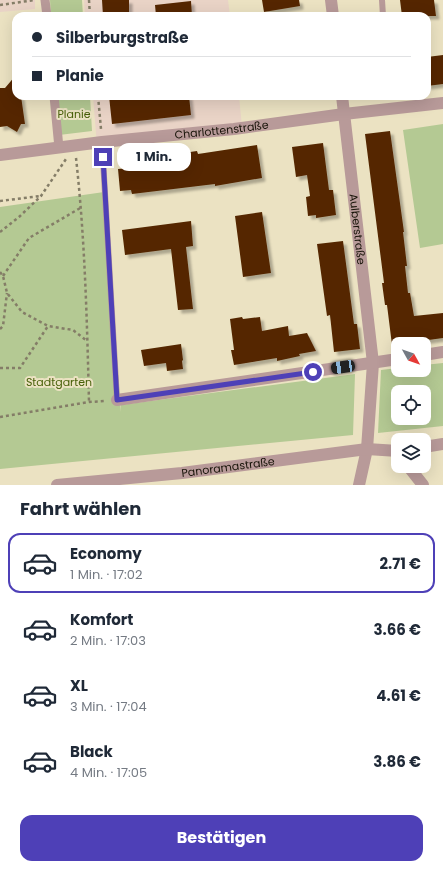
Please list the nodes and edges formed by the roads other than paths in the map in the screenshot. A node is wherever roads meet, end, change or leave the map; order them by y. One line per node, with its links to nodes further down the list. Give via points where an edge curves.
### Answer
1 (45, 0): 4 (street)
2 (331, 0): 5 (street)
3 (382, 0): 6 (lane)
4 (46, 12)
5 (332, 12)
6 (383, 12)
7 (54, 100): 12 (street)
8 (342, 100): 10 (street, Aulberstraße)
9 (443, 103): 10 (street, Charlottenstraße)
10 (344, 114): 11 (street, Charlottenstraße, via 234,129); 17 (street, Aulberstraße)
11 (102, 142): 12 (street, Charlottenstraße); 18 (lane)
12 (59, 148): 13 (street, Charlottenstraße)
13 (0, 155)
14 (443, 352): 15 (street)
15 (431, 354)
16 (391, 360): 17 (street)
17 (373, 363): 18 (street); 21 (street, Aulberstraße)
18 (117, 400)
19 (443, 444): 20 (street)
20 (431, 446)
21 (367, 449): 22 (street, Panoramastraße); 24 (street, Panoramastraße, via 182,473); 25 (street, Aulberstraße)
22 (391, 451)
23 (414, 473): 26 (street)
24 (57, 485)
25 (359, 485)
26 (423, 485)

